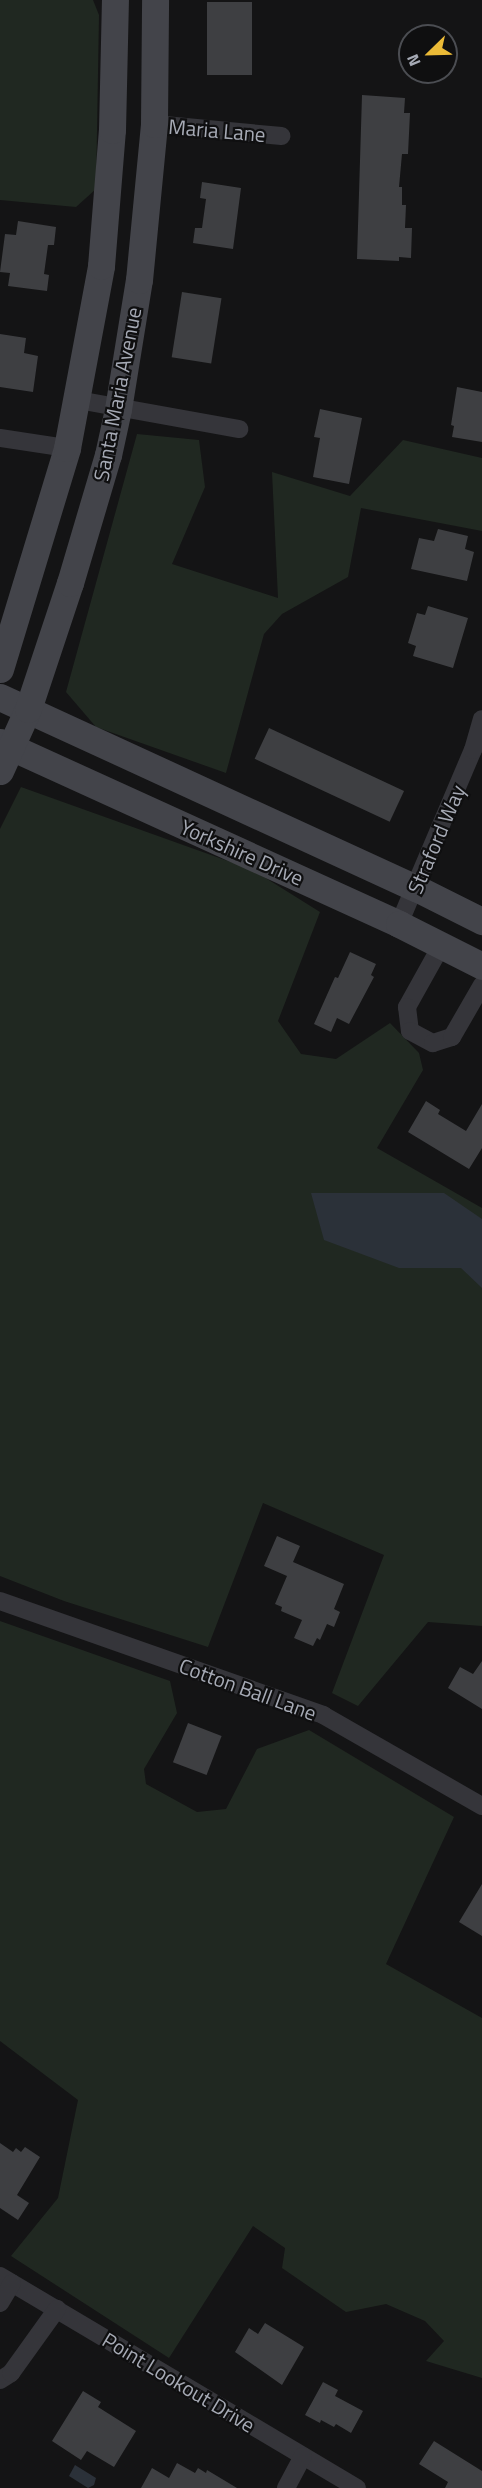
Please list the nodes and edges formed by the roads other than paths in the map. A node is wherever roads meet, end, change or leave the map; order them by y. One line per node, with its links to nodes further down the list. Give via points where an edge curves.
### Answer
1 (115, 0): 5 (street, Santa Maria Avenue, via 112,130 101,266)
2 (155, 0): 3 (street, Santa Maria Avenue)
3 (154, 124): 4 (street, Maria Lane); 6 (street, Santa Maria Avenue, via 139,280)
4 (281, 136)
5 (78, 400): 6 (street); 9 (street, Santa Maria Avenue)
6 (118, 409): 7 (street); 12 (street, Santa Maria Avenue, via 70,583)
7 (239, 429)
8 (0, 438): 9 (street)
9 (67, 448): 10 (street, Santa Maria Avenue)
10 (0, 669)
11 (0, 698): 12 (street, Yorkshire Drive)
12 (28, 709): 14 (street, Santa Maria Avenue); 16 (street, Yorkshire Drive)
13 (482, 718): 16 (street, Straford Way)
14 (5, 744): 15 (street, Santa Maria Avenue); 18 (street, Yorkshire Drive)
15 (0, 771)
16 (416, 888): 17 (street, Yorkshire Drive); 18 (street, Straford Way)
17 (482, 921)
18 (399, 924): 19 (street, Yorkshire Drive)
19 (441, 946): 20 (street, Yorkshire Drive); 21 (street, via 407,1007 410,1032 433,1043 452,1036)
20 (482, 966)
21 (482, 985)
22 (0, 1601): 23 (street, Cotton Ball Lane, via 323,1715)
23 (482, 1806)
24 (6, 2279): 25 (street); 26 (street, Point Lookout Drive)
25 (0, 2303)
26 (57, 2310): 27 (street, via 11,2373); 28 (street, Point Lookout Drive)
27 (0, 2380)
28 (303, 2456): 29 (street); 30 (street, Point Lookout Drive)
29 (286, 2488)
30 (357, 2488)

